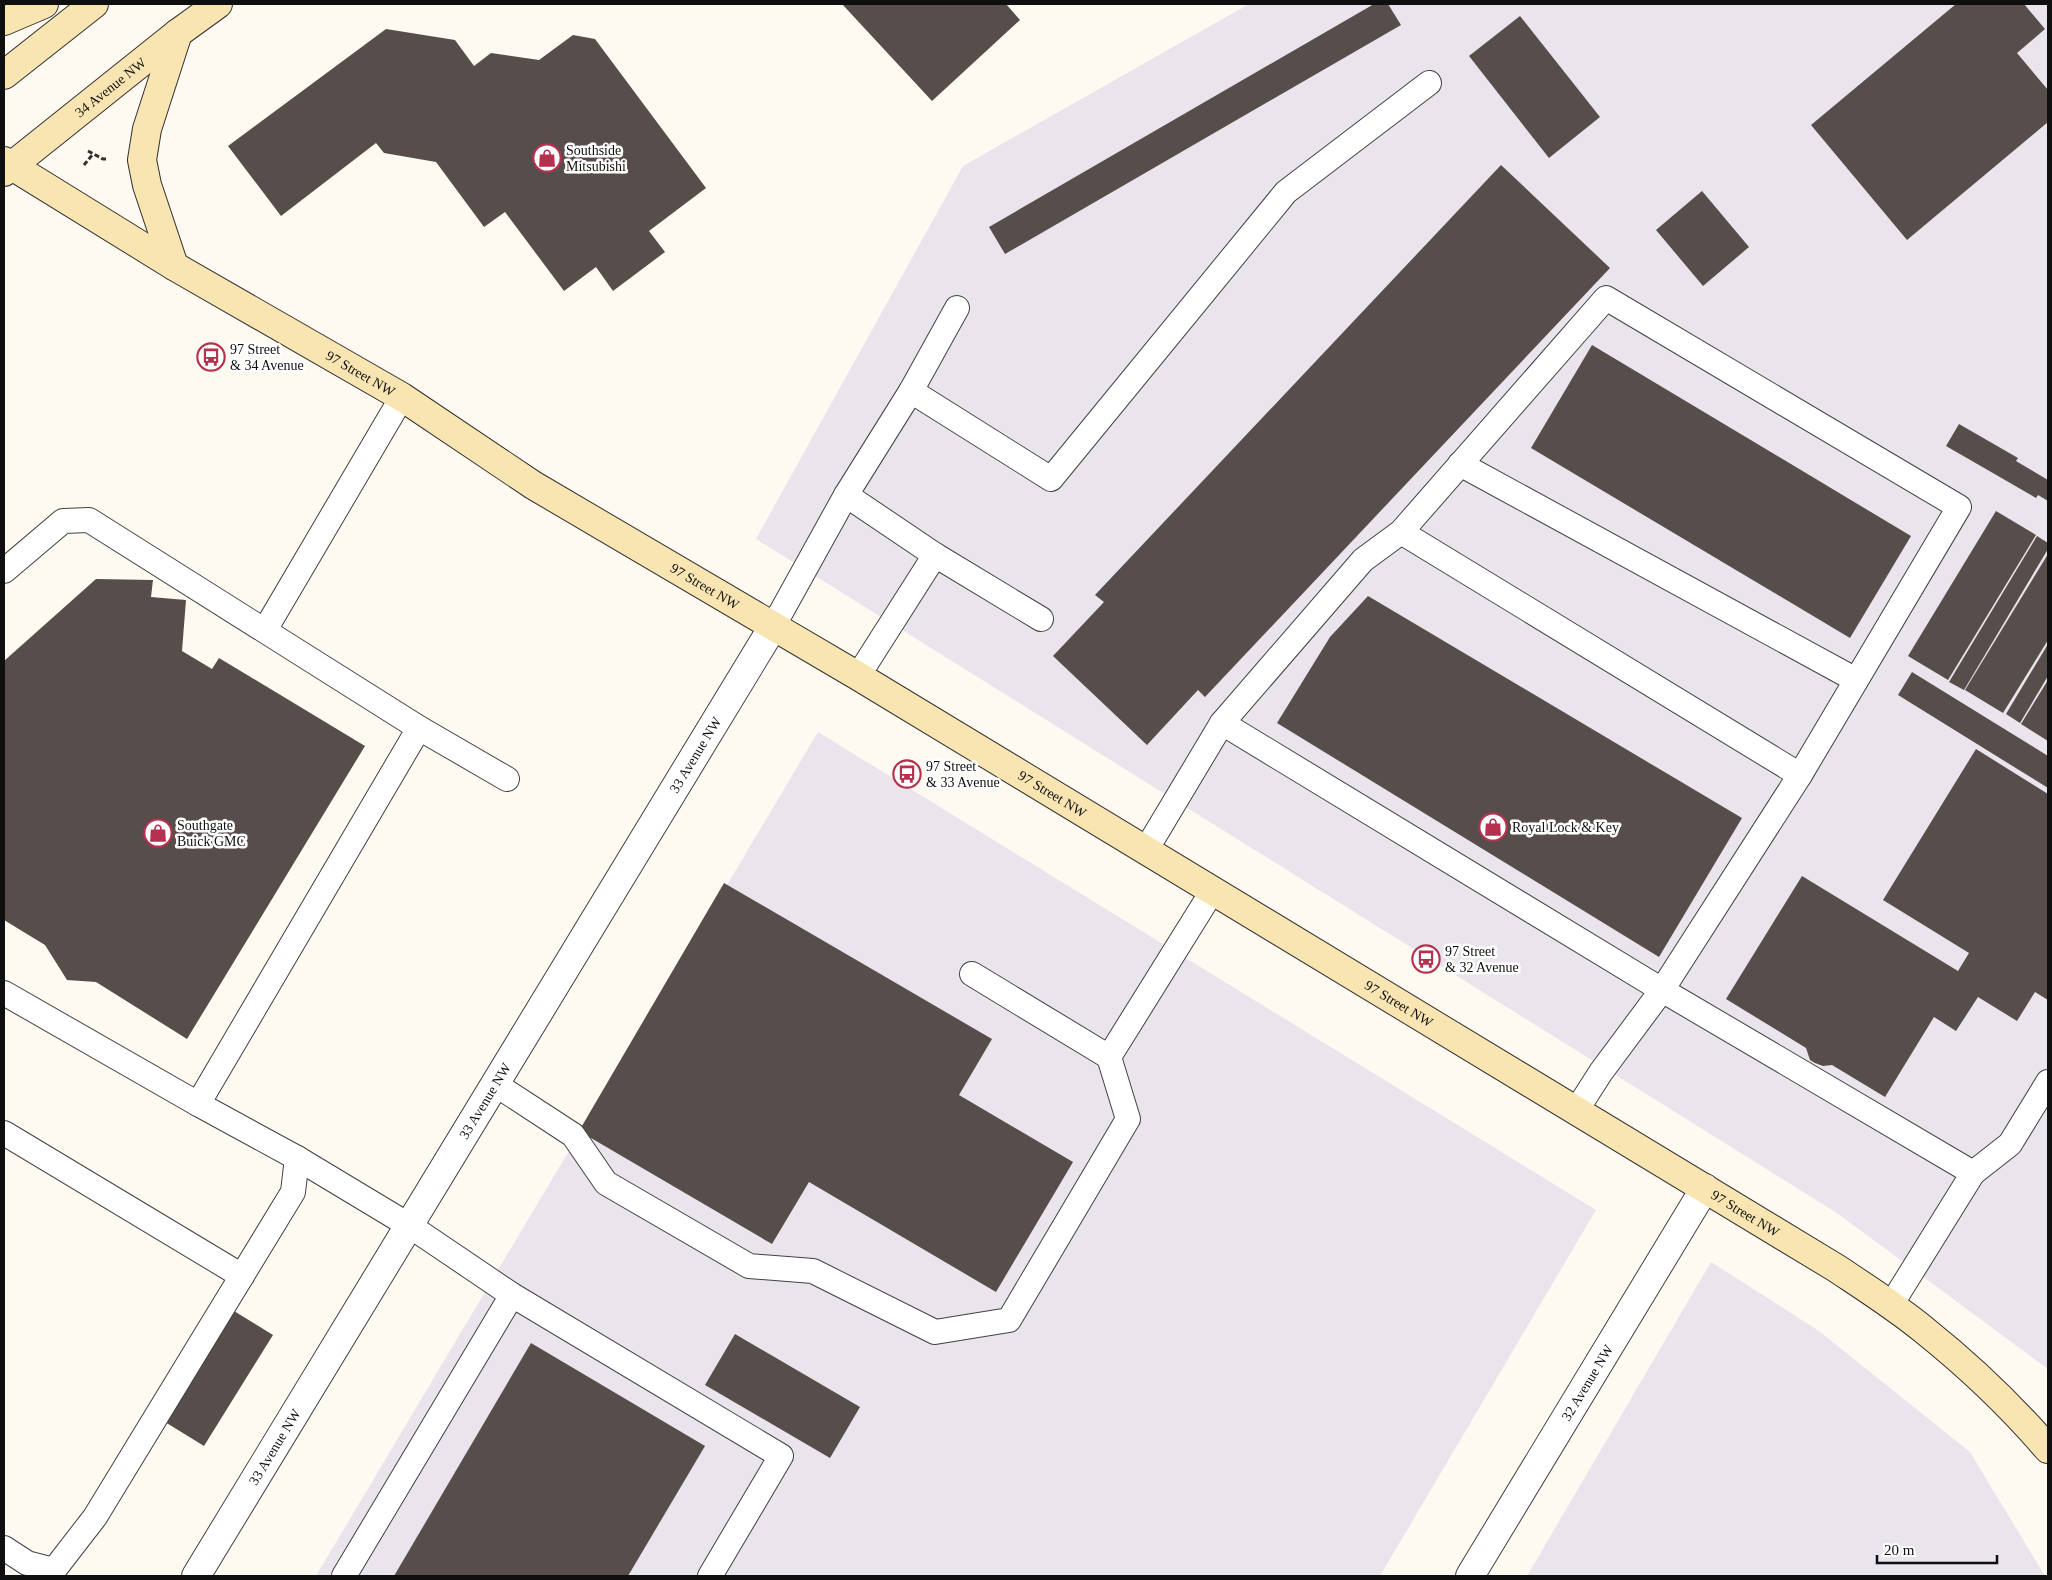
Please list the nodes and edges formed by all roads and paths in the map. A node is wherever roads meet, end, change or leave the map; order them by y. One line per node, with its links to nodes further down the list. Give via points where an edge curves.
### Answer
1 (44, 4): 4 (street)
2 (94, 4): 6 (street)
3 (218, 4): 5 (street, 34 Avenue NW)
4 (4, 21)
5 (178, 33): 12 (street, 34 Avenue NW); 13 (street, via 147,128 142,160 147,186)
6 (4, 75)
7 (1429, 83): 15 (lane, via 1286,192 1051,479)
8 (85, 149): 9 (path)
9 (93, 154): 10 (path, via 103,159); 11 (path)
10 (115, 159)
11 (84, 165)
12 (6, 166): 13 (street, 97 Street NW)
13 (174, 266): 16 (street, 97 Street NW)
14 (957, 308): 15 (lane)
15 (911, 390): 18 (lane)
16 (402, 398): 23 (street, 97 Street NW, via 533,485); 24 (lane)
17 (1460, 464): 19 (lane); 26 (lane); 26 (lane, via 1606,298 1958,507)
18 (846, 495): 20 (lane); 23 (lane)
19 (1401, 532): 27 (lane, via 1363,560); 29 (lane)
20 (935, 555): 22 (lane); 25 (lane)
21 (4, 571): 24 (lane, via 63,521 90,520)
22 (1041, 618)
23 (774, 625): 25 (street, 97 Street NW); 38 (street, 33 Avenue NW)
24 (265, 630): 28 (lane)
25 (858, 676): 31 (street, 97 Street NW)
26 (1856, 680): 29 (lane)
27 (1222, 723): 31 (lane); 34 (lane)
28 (419, 728): 30 (lane); 39 (lane)
29 (1800, 775): 34 (lane)
30 (507, 779)
31 (1146, 850): 32 (street, 97 Street NW)
32 (1213, 890): 36 (lane); 40 (street, 97 Street NW)
33 (972, 974): 36 (lane)
34 (1662, 990): 40 (lane); 43 (lane)
35 (4, 993): 39 (lane)
36 (1109, 1057): 38 (lane, via 1128,1119 1009,1320 936,1332 813,1271 749,1266 606,1183 574,1136)
37 (2048, 1082): 43 (lane, via 2010,1144)
38 (495, 1084): 45 (street, 33 Avenue NW)
39 (198, 1104): 42 (lane)
40 (1576, 1111): 44 (street, 97 Street NW)
41 (4, 1133): 46 (lane)
42 (297, 1158): 45 (lane); 46 (lane, via 293,1192)
43 (1972, 1173): 48 (lane)
44 (1705, 1188): 48 (street, 97 Street NW); 54 (street, 32 Avenue NW)
45 (410, 1226): 47 (lane); 51 (street, 33 Avenue NW)
46 (242, 1276): 50 (lane, via 95,1517 54,1570 27,1563)
47 (512, 1295): 52 (lane); 53 (lane, via 781,1456)
48 (1891, 1305): 49 (street, 97 Street NW, via 1954,1355)
49 (2048, 1449)
50 (4, 1548)
51 (196, 1576)
52 (344, 1576)
53 (710, 1576)
54 (1470, 1576)

